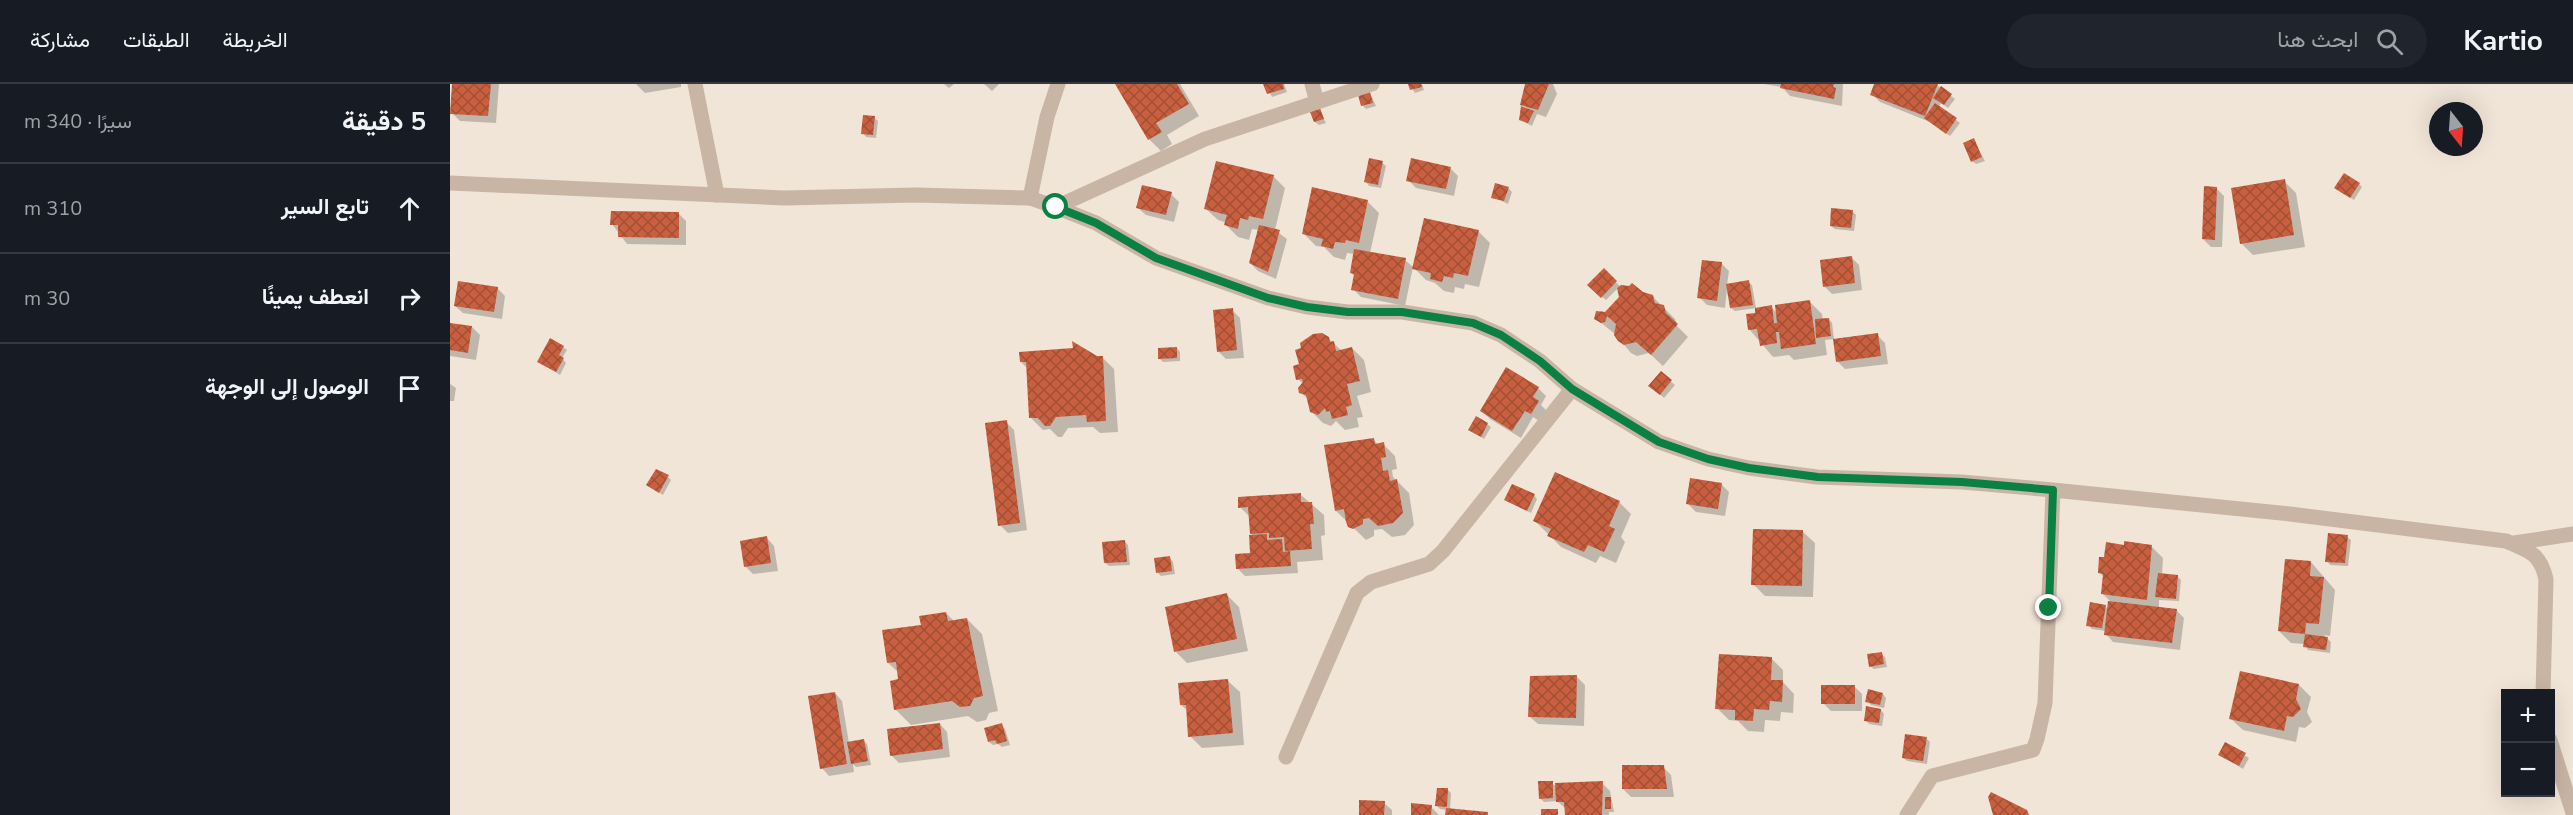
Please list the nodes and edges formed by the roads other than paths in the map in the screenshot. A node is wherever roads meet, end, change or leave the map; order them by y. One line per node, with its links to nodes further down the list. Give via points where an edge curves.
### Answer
1 (695, 84): 7 (street)
2 (1058, 84): 8 (street)
3 (1312, 84): 5 (street)
4 (1372, 84): 5 (street)
5 (1317, 102): 9 (street, via 1205,139)
6 (450, 183): 7 (street)
7 (717, 195): 8 (street)
8 (1029, 198): 9 (street)
9 (1056, 207): 10 (street, via 1096,223 1156,258 1268,298 1307,307 1402,312 1473,323 1501,335)
10 (1572, 389): 11 (street, via 1659,442 1749,468 1818,477); 16 (street, via 1443,552 1429,564 1371,582 1357,593)
11 (2053, 490): 13 (street, via 2290,514); 18 (street, via 2045,703 2033,750 1932,776)
12 (2573, 534): 13 (street)
13 (2512, 543): 14 (street, via 2531,552 2543,565 2546,579)
14 (2543, 689)
15 (2551, 743): 17 (street)
16 (1286, 757)
17 (2573, 813)
18 (1907, 815)

